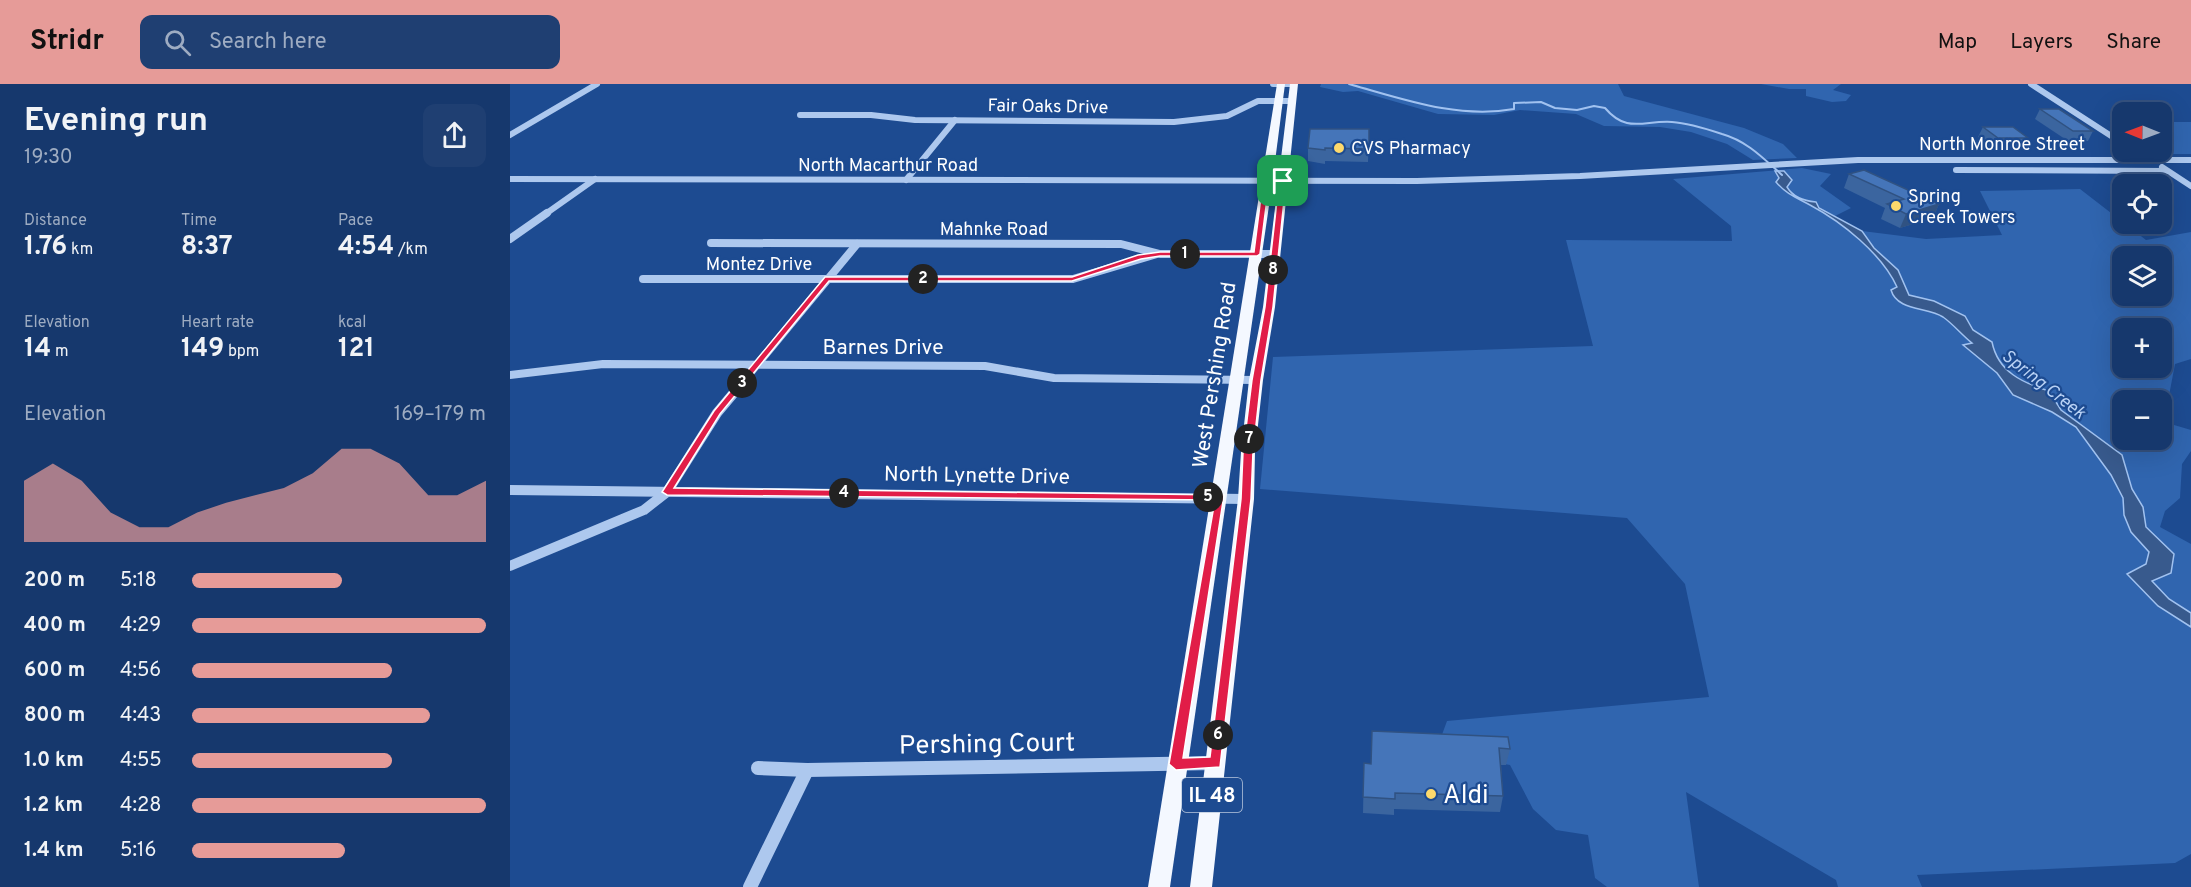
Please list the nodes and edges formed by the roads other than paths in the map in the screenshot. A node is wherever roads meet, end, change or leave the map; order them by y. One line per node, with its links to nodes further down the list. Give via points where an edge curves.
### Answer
1 (597, 84): 10 (street)
2 (1273, 84): 3 (street)
3 (1281, 84): 4 (street); 6 (main road, West Pershing Road / IL 48)
4 (1294, 84): 7 (main road, West Pershing Road / IL 48)
5 (2031, 84): 11 (street)
6 (1279, 101): 7 (street, Fair Oaks Drive); 9 (street, Fair Oaks Drive, via 1258,101 1227,116 1201,121); 22 (main road, West Pershing Road / IL 48)
7 (1292, 101): 23 (main road, West Pershing Road / IL 48)
8 (800, 115): 9 (street, Fair Oaks Drive)
9 (955, 120): 21 (street)
10 (510, 135)
11 (2112, 137)
12 (2112, 160): 16 (street, North Monroe Street, via 1888,159)
13 (2172, 160): 14 (street, North Monroe Street)
14 (2191, 160)
15 (2153, 162): 18 (street)
16 (1755, 166): 23 (street, North Macarthur Road, via 1537,178)
17 (1956, 170): 18 (street)
18 (2167, 171): 24 (street)
19 (510, 178): 20 (street, North Macarthur Road)
20 (595, 179): 21 (street, North Macarthur Road); 25 (street)
21 (906, 180): 22 (street, North Macarthur Road)
22 (1267, 181): 23 (street, North Macarthur Road); 29 (main road, West Pershing Road / IL 48)
23 (1283, 181): 30 (main road, West Pershing Road / IL 48)
24 (2191, 186)
25 (510, 239)
26 (711, 243): 27 (street, Mahnke Road)
27 (857, 244): 28 (street, Mahnke Road, via 1121,244); 32 (street)
28 (1160, 254): 29 (street, Mahnke Road); 32 (street, Montez Drive, via 1072,279)
29 (1257, 254): 30 (street, Mahnke Road); 33 (main road, West Pershing Road / IL 48)
30 (1275, 254): 34 (main road, West Pershing Road / IL 48)
31 (643, 279): 32 (street, Montez Drive)
32 (827, 279): 35 (street)
33 (1251, 295): 34 (main road, via 1255,312 1253,343 1255,351); 38 (main road, West Pershing Road / IL 48)
34 (1263, 352): 37 (main road, West Pershing Road / IL 48)
35 (757, 364): 36 (street, Barnes Drive, via 603,364); 38 (street, Barnes Drive, via 985,366 1054,378); 40 (street, via 717,413)
36 (510, 375)
37 (1256, 380): 38 (street, Barnes Drive); 42 (main road, West Pershing Road / IL 48)
38 (1238, 381): 41 (main road, West Pershing Road / IL 48)
39 (510, 490): 40 (street, North Lynette Drive)
40 (667, 492): 41 (street, North Lynette Drive); 43 (street, via 644,510)
41 (1220, 497): 42 (street, North Lynette Drive); 45 (main road, West Pershing Road / IL 48)
42 (1246, 499): 44 (main road, West Pershing Road / IL 48)
43 (510, 566)
44 (1215, 763): 45 (street, Pershing Court); 50 (main road, West Pershing Road / IL 48)
45 (1176, 764): 47 (street, Pershing Court); 49 (main road, West Pershing Road / IL 48)
46 (758, 768): 47 (street, Pershing Court)
47 (807, 770): 48 (street)
48 (750, 887)
49 (1159, 887)
50 (1201, 887)

